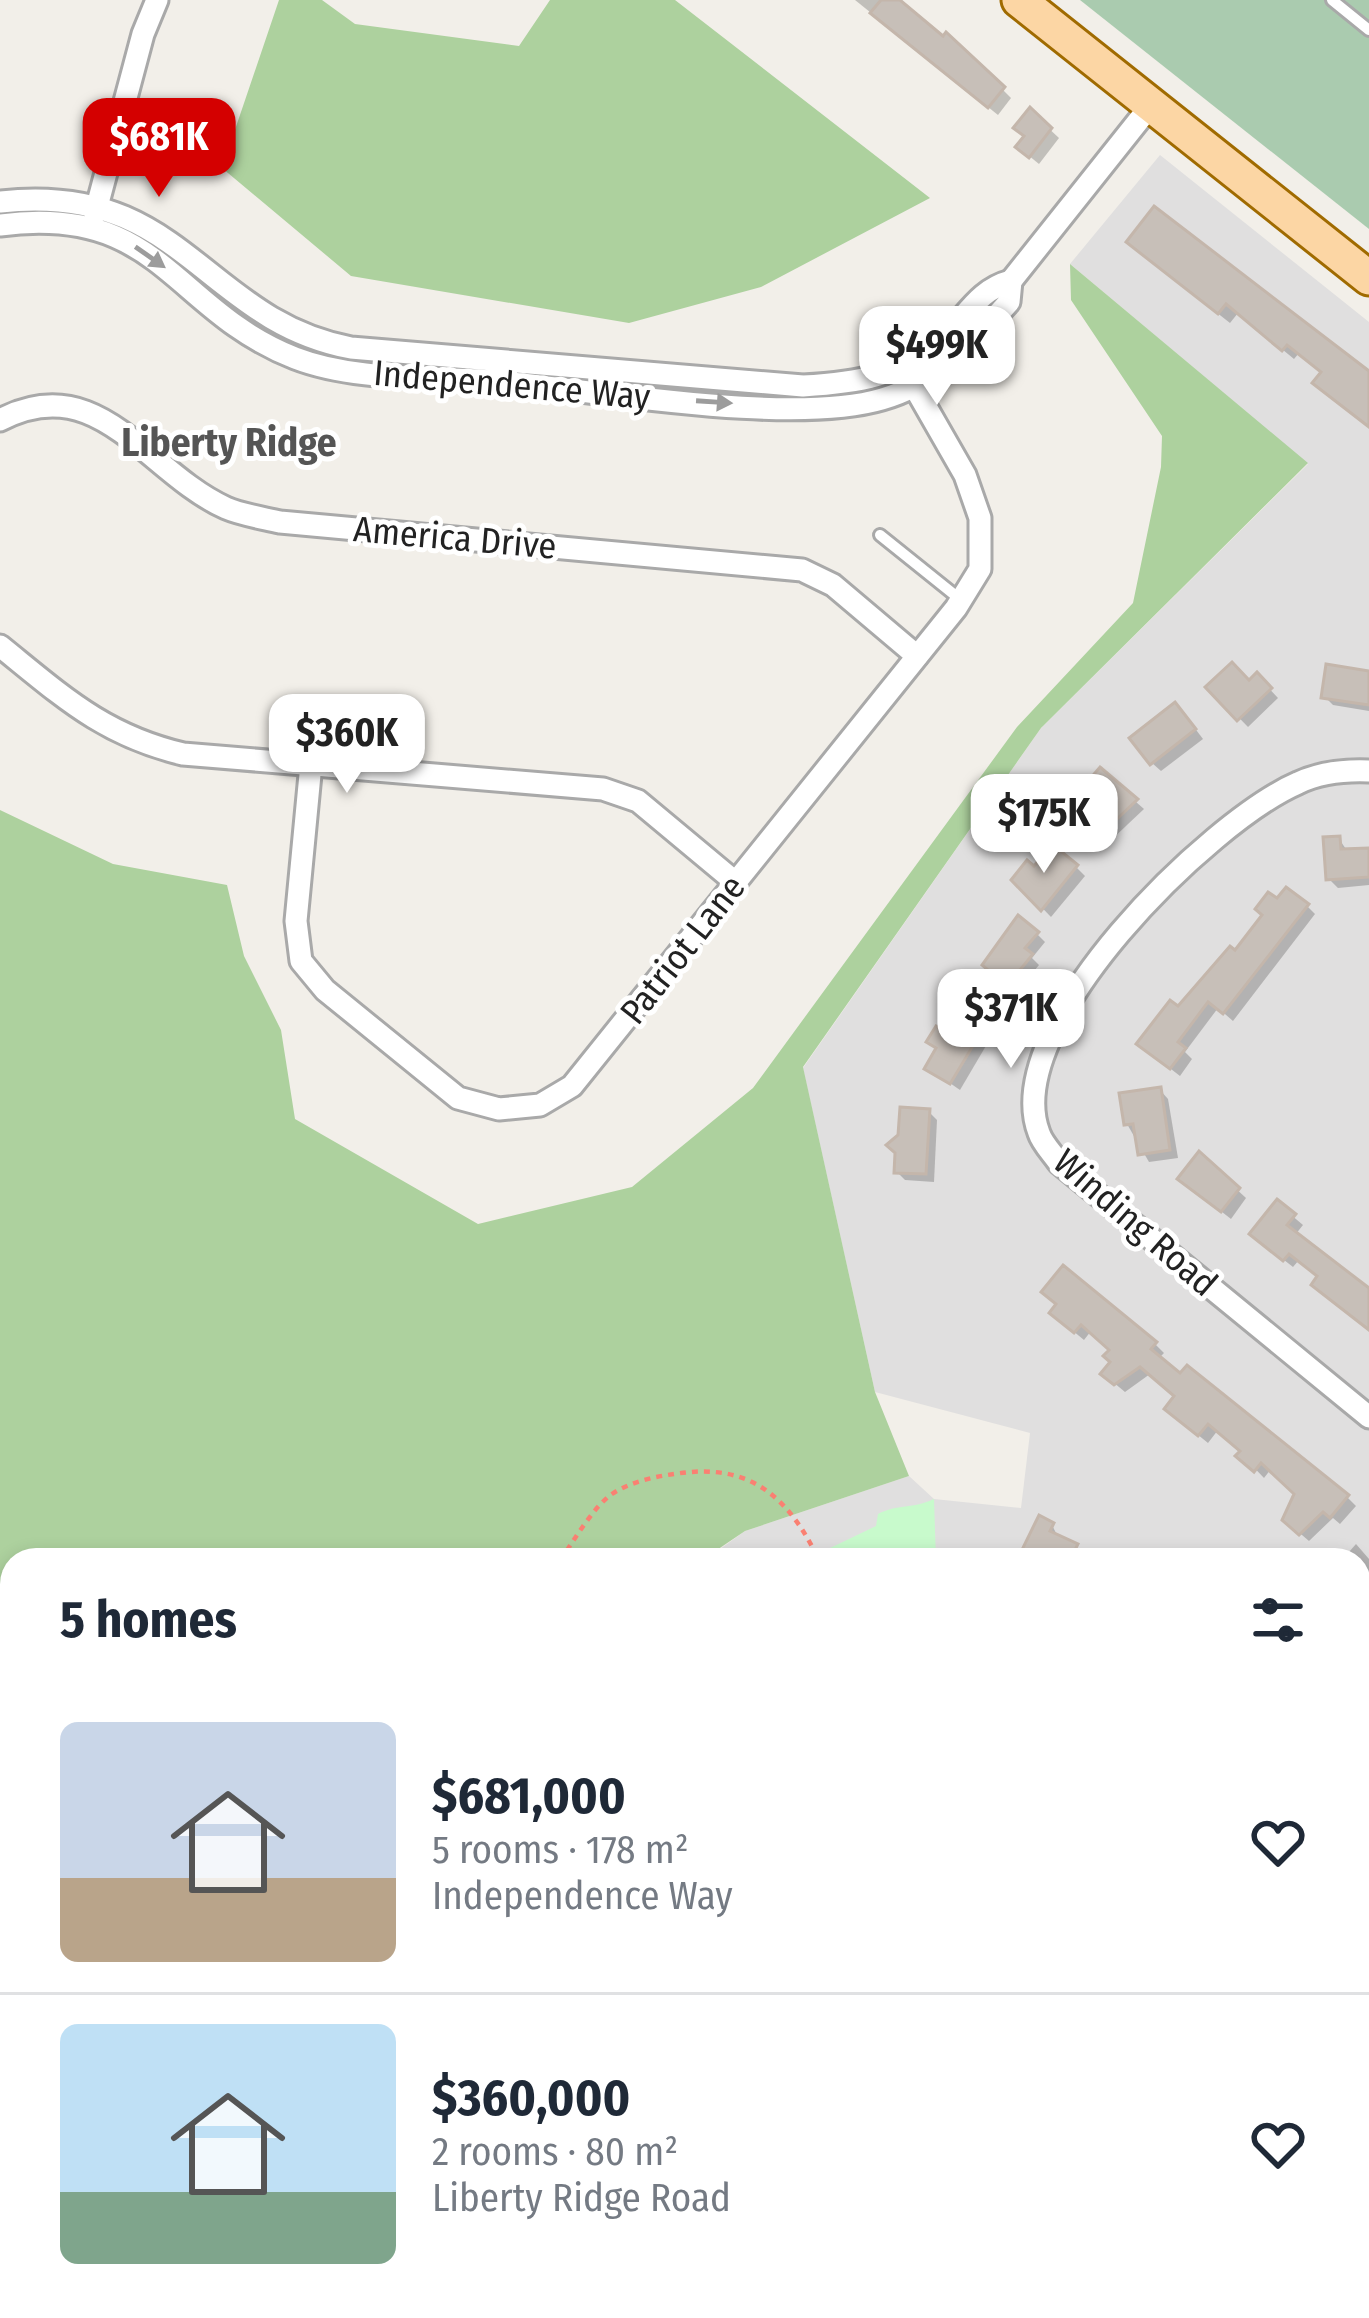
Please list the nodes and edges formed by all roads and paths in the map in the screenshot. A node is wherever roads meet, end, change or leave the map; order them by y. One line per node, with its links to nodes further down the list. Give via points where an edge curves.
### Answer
1 (158, 0): 7 (street)
2 (1019, 0): 5 (main road)
3 (1332, 0): 4 (lane)
4 (1369, 30)
5 (1151, 106): 9 (main road); 10 (street, Independence Way, via 1011,281 1010,302 981,334)
6 (0, 202): 7 (street, Independence Way, via 65,200)
7 (94, 216): 8 (street, Independence Way); 10 (street, Independence Way, via 263,344 300,360 768,405 846,407)
8 (0, 225)
9 (1369, 278)
10 (910, 378): 13 (street, Patriot Lane, via 980,518 980,569)
11 (0, 420): 15 (street, America Drive, via 28,405 97,413 226,508 280,522 802,570 833,585)
12 (880, 535): 13 (lane)
13 (961, 601): 15 (street, Patriot Lane)
14 (0, 646): 16 (street, via 99,725 134,742)
15 (917, 656): 18 (street, Patriot Lane)
16 (311, 764): 18 (street, via 602,789 638,800); 18 (street, Patriot Lane, via 296,921 301,961 325,990 458,1098 499,1109 540,1105 572,1086)
17 (1369, 771): 19 (street, Winding Road, via 1295,784 1247,811 1156,890 1085,973 1040,1068 1037,1102 1037,1132 1059,1163)
18 (734, 881)
19 (1369, 1417)
20 (569, 1548): 21 (path, via 610,1495 651,1477 715,1467 766,1488)
21 (813, 1548)

